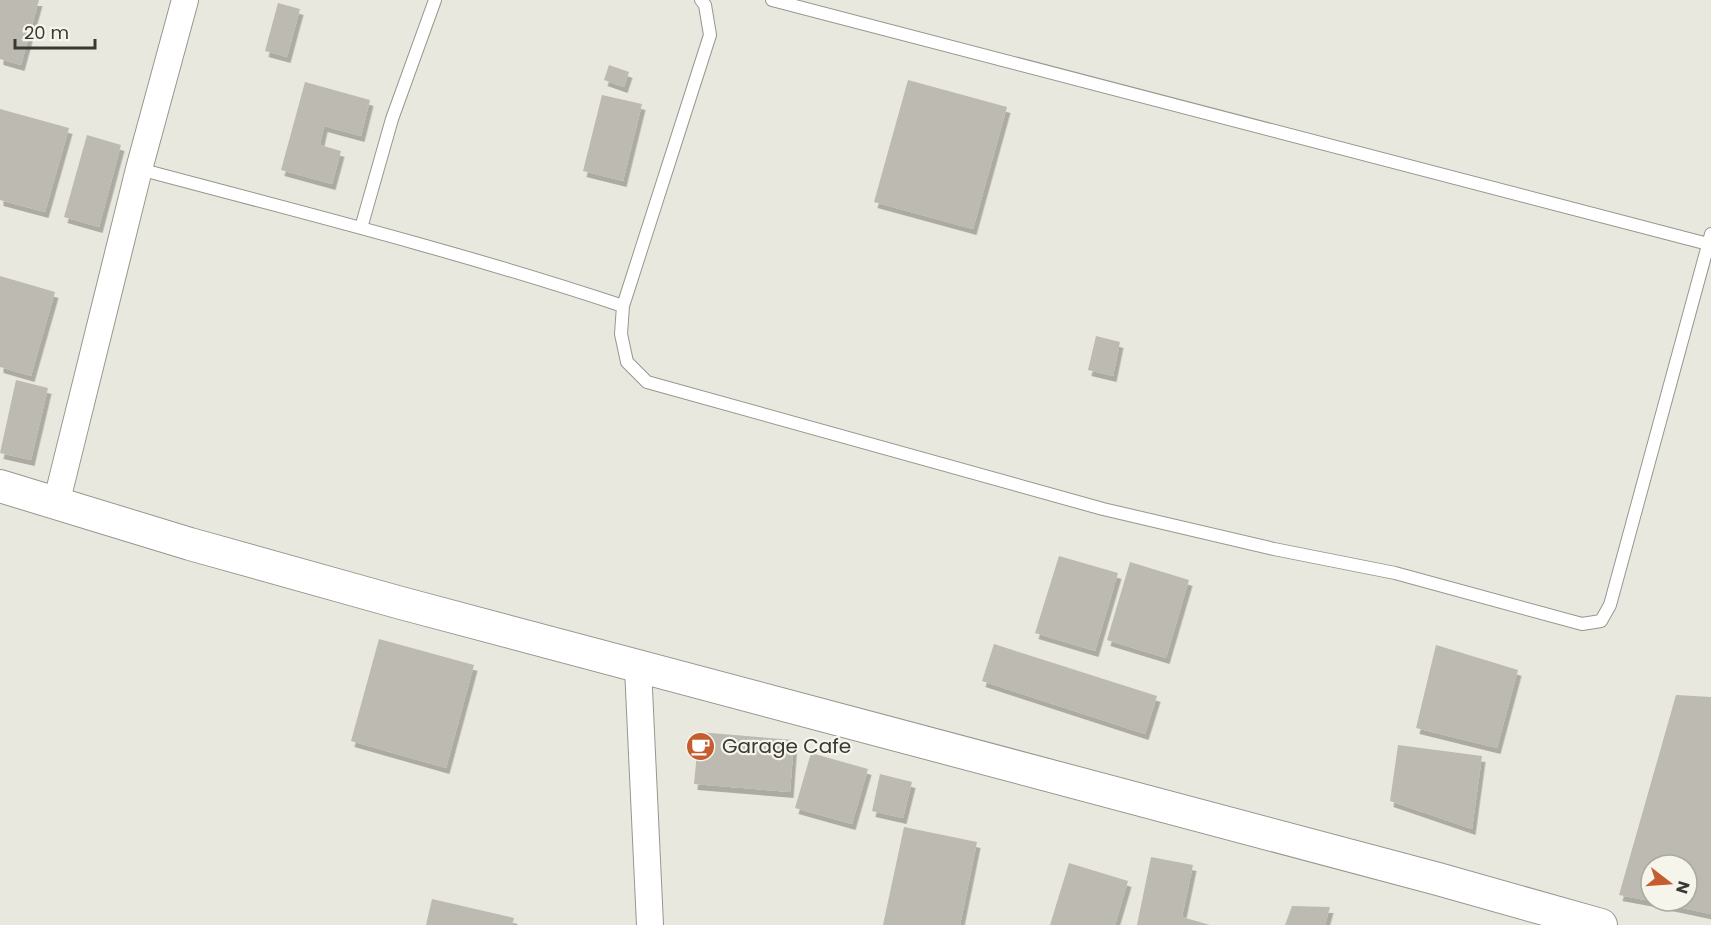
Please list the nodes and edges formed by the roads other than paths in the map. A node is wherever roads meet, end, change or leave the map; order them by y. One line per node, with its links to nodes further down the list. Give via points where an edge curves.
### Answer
1 (185, 0): 5 (street)
2 (435, 0): 6 (lane, via 393,119)
3 (701, 0): 8 (lane, via 710,35)
4 (772, 0): 7 (lane)
5 (139, 169): 6 (lane); 10 (street)
6 (361, 228): 8 (lane)
7 (1710, 239): 8 (lane, via 1610,605 1601,621 1582,624 1395,573 1103,509 647,382 627,362 621,334)
8 (623, 306)
9 (0, 486): 10 (street)
10 (56, 504): 11 (street)
11 (638, 668): 12 (street); 13 (street)
12 (650, 925)
13 (1601, 925)

